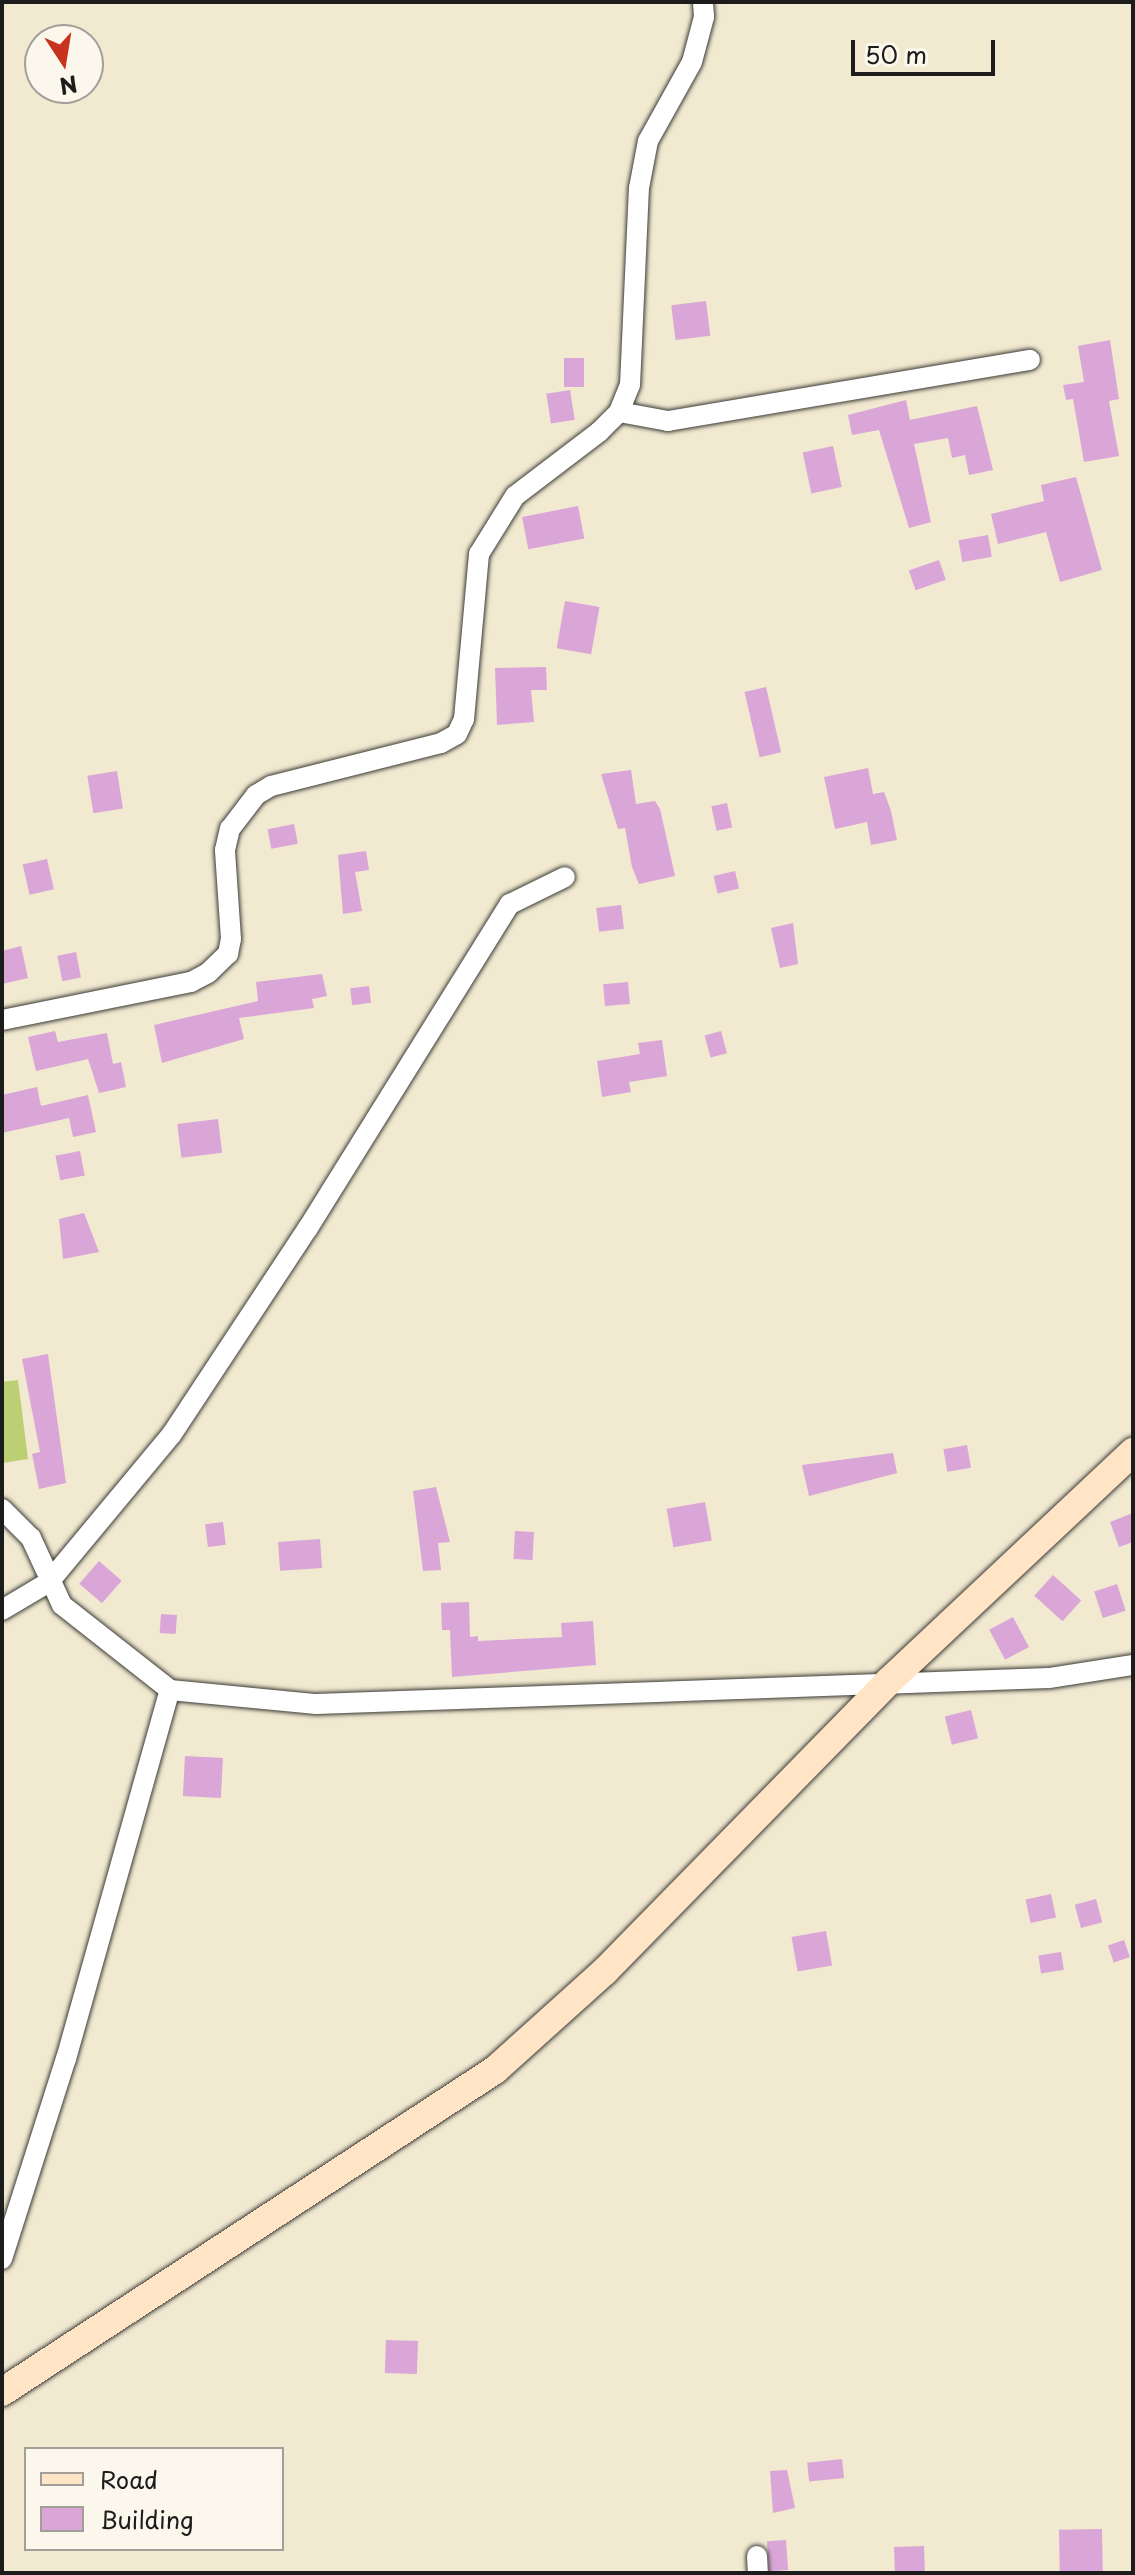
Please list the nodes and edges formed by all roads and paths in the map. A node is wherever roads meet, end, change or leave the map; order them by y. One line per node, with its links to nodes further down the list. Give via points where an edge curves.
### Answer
1 (703, 2): 3 (street, via 692,62 648,141 639,188 630,385)
2 (1030, 360): 3 (street, via 668,421)
3 (619, 412): 5 (street, via 515,496 479,554 464,719 457,734 441,743 298,778 256,795 230,829 225,850 231,939 228,954 208,973 191,982)
4 (565, 877): 8 (street, via 510,904 172,1434)
5 (2, 1020)
6 (1133, 1452): 11 (street)
7 (2, 1509): 8 (street, via 31,1538)
8 (49, 1582): 9 (street); 12 (street, via 62,1605 89,1632)
9 (2, 1610)
10 (1133, 1665): 11 (street, via 1049,1678)
11 (889, 1681): 12 (street, via 316,1704); 14 (street, via 605,1971 495,2070)
12 (170, 1690): 13 (street, via 66,2059)
13 (2, 2259)
14 (2, 2392)

